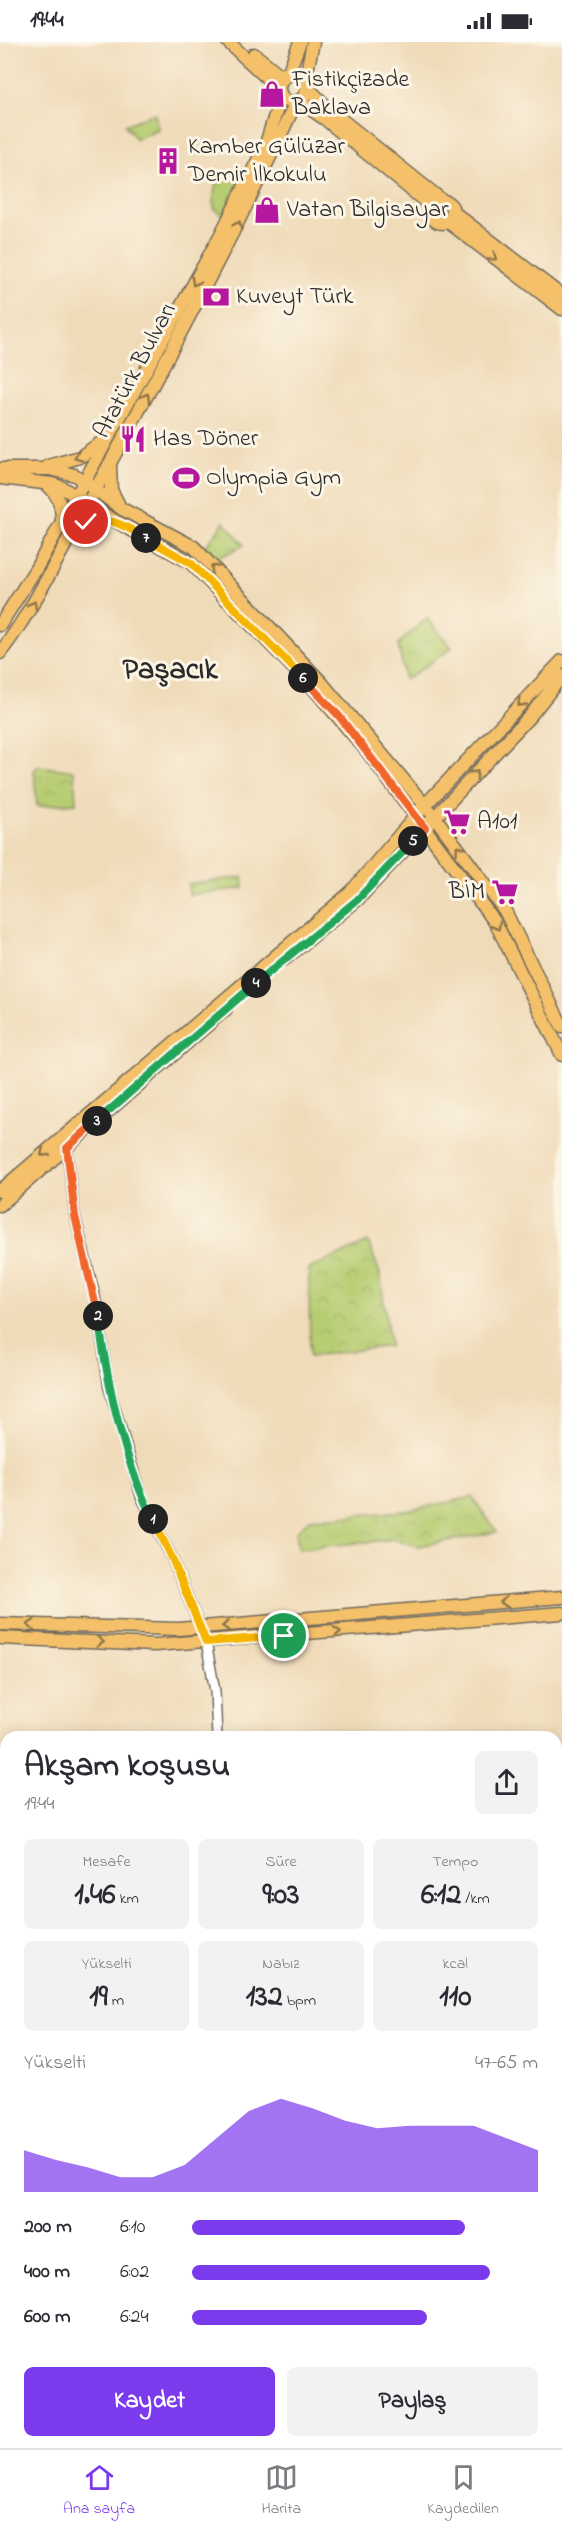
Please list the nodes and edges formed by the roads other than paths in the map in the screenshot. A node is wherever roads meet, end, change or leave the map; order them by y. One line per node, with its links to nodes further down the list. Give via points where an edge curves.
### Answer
1 (228, 42): 6 (main road)
2 (240, 42): 6 (main road)
3 (300, 42): 6 (main road, Atatürk Bulvarı)
4 (313, 42): 5 (main road)
5 (306, 84): 6 (main road, via 296,75); 7 (main road, via 305,95); 8 (main road, via 332,112)
6 (283, 85): 7 (main road, via 289,102); 12 (main road, Atatürk Bulvarı, one-way to 12, via 266,144)
7 (297, 102): 8 (main road); 13 (main road, Atatürk Bulvarı, one-way to 7, via 237,227)
8 (438, 204): 9 (main road, via 449,204); 9 (main road, via 431,214 434,220 441,223)
9 (450, 216): 10 (main road); 11 (main road, one-way to 11)
10 (562, 296)
11 (562, 309)
12 (109, 438): 14 (main road, one-way to 14, via 80,457); 17 (main road, Atatürk Bulvarı)
13 (110, 463): 19 (main road, Atatürk Bulvarı); 22 (main road, via 111,490)
14 (42, 468): 15 (main road); 17 (main road, via 62,470)
15 (0, 469)
16 (0, 478): 18 (main road)
17 (85, 481): 19 (main road); 20 (main road, Atatürk Bulvarı)
18 (45, 483): 20 (main road); 24 (main road, via 57,496)
19 (96, 489): 21 (main road, Atatürk Bulvarı); 22 (main road)
20 (76, 495): 21 (main road); 24 (main road, Atatürk Bulvarı)
21 (88, 502): 23 (main road); 25 (main road, Atatürk Bulvarı)
22 (122, 509): 30 (main road, one-way to 22, via 322,682 194,547)
23 (115, 521): 25 (main road, via 95,519); 32 (main road, via 191,563 339,716)
24 (62, 522): 26 (main road, Atatürk Bulvarı)
25 (71, 534): 27 (main road, Atatürk Bulvarı, one-way to 25, via 28,615)
26 (0, 625)
27 (0, 653)
28 (562, 661): 30 (main road, one-way to 30)
29 (562, 676): 31 (main road, one-way to 29, via 530,716)
30 (425, 805): 31 (main road); 32 (main road)
31 (434, 816): 33 (main road); 34 (main road, one-way to 31, via 505,911)
32 (416, 818): 33 (main road); 37 (main road, one-way to 37, via 350,893)
33 (425, 828): 35 (main road, one-way to 35, via 495,922); 36 (main road, via 357,900)
34 (562, 1026)
35 (562, 1055)
36 (67, 1148): 38 (main road); 42 (street, via 75,1216 117,1414 141,1496)
37 (0, 1191)
38 (0, 1205)
39 (562, 1597): 42 (main road, one-way to 42)
40 (562, 1613): 44 (main road, one-way to 40)
41 (0, 1624): 42 (main road, one-way to 41)
42 (201, 1627): 44 (street)
43 (0, 1638): 44 (main road, one-way to 44, via 154,1645)
44 (206, 1642): 45 (street, via 215,1691)
45 (217, 1731)

